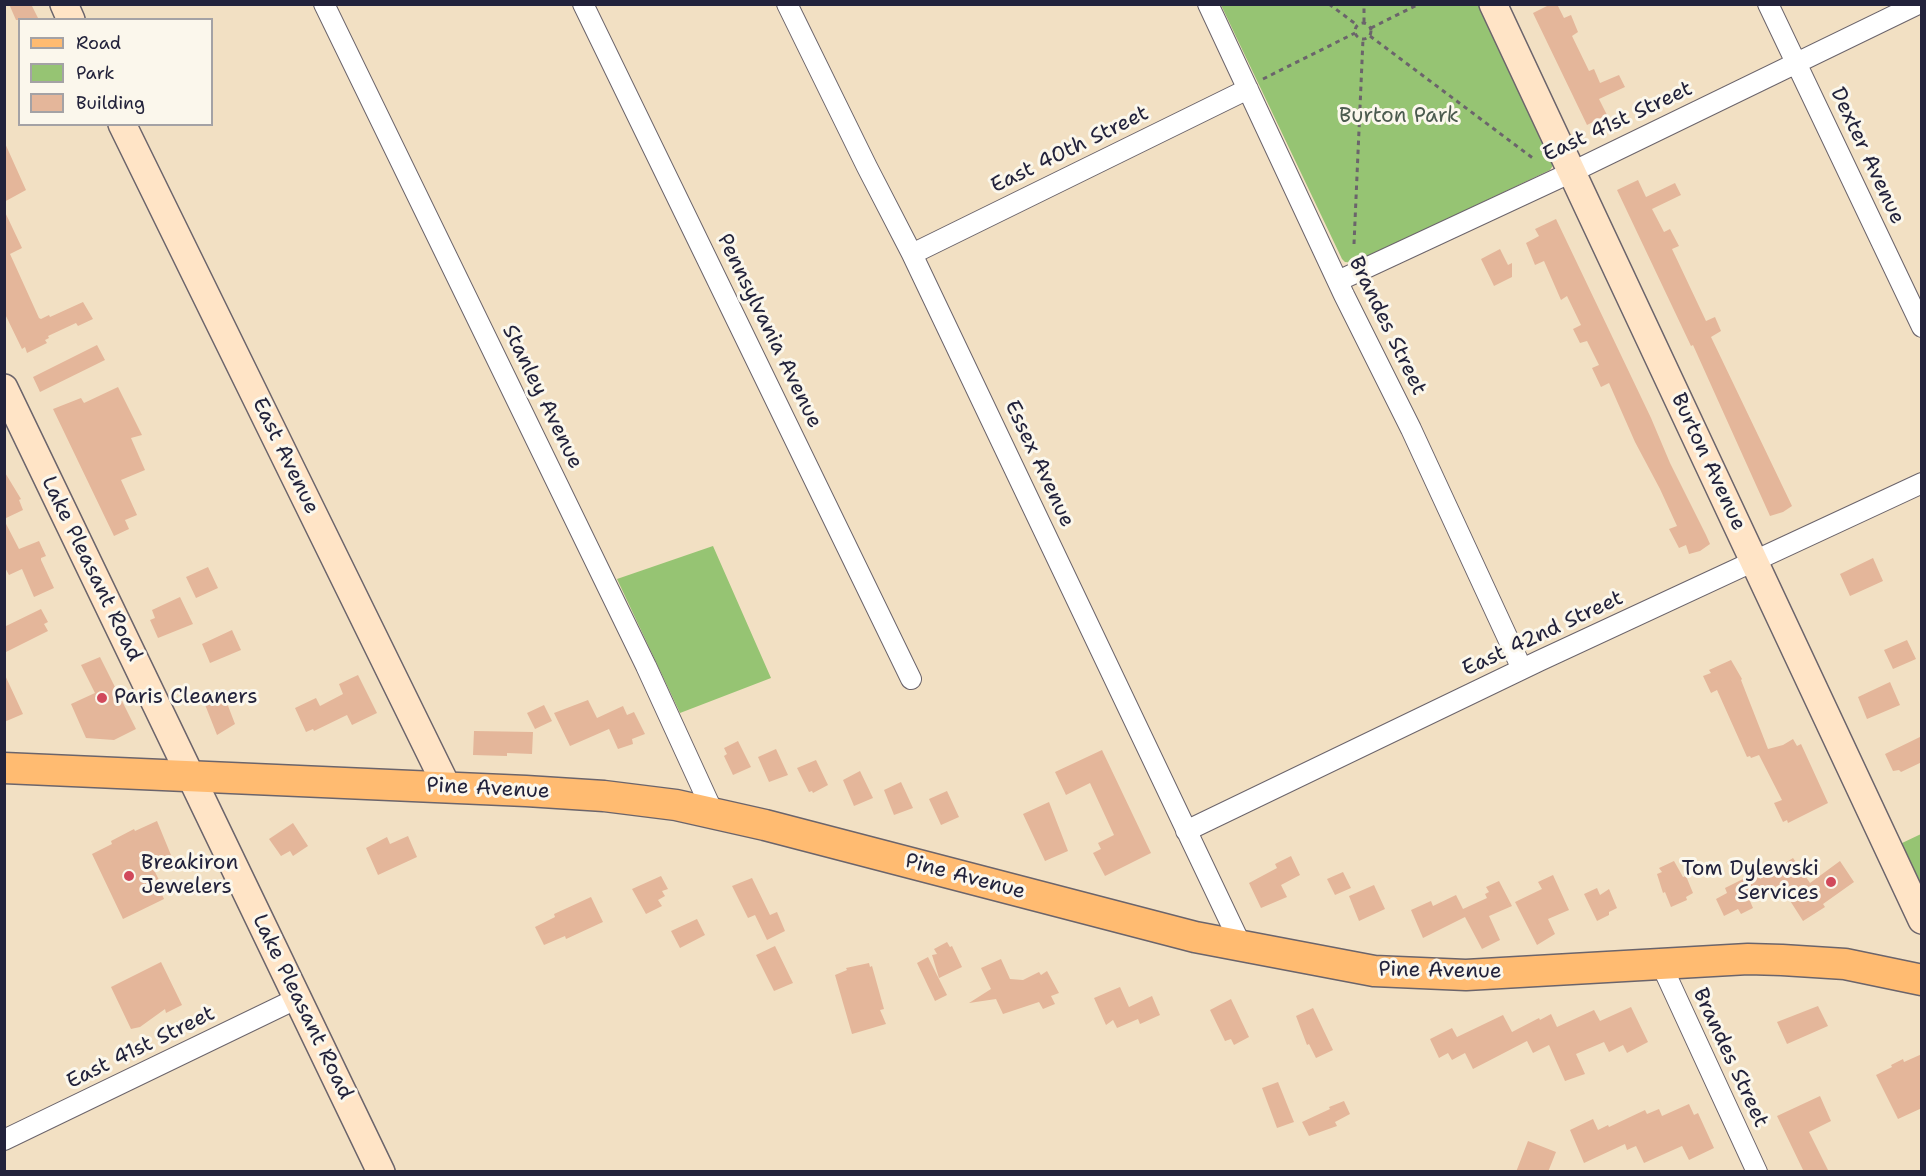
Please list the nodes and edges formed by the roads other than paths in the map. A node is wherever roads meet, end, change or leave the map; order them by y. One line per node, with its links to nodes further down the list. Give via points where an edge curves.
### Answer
1 (64, 4): 9 (street)
2 (324, 4): 25 (street, Stanley Avenue)
3 (583, 4): 21 (street, Pennsylvania Avenue)
4 (787, 4): 14 (street, Essex Avenue)
5 (1208, 4): 11 (street, Brandes Street)
6 (1493, 4): 13 (street, Burton Avenue)
7 (1768, 4): 10 (street, Dexter Avenue)
8 (1918, 4): 10 (street, East 41st Street)
9 (70, 18)
10 (1796, 64): 13 (street, East 41st Street); 16 (street, Dexter Avenue)
11 (1253, 85): 14 (street, East 40th Street); 15 (street, Brandes Street)
12 (124, 126): 24 (street, East Avenue)
13 (1572, 172): 15 (street, East 41st Street); 19 (street, Burton Avenue)
14 (912, 254): 26 (street, Essex Avenue)
15 (1338, 281): 20 (street, Brandes Street)
16 (1922, 327)
17 (4, 388): 23 (street, Lake Pleasant Road)
18 (1922, 483): 19 (street, East 42nd Street)
19 (1755, 561): 20 (street, East 42nd Street); 27 (street, Burton Avenue)
20 (1522, 669): 26 (street, East 42nd Street)
21 (911, 679)
22 (4, 768): 23 (main road, Pine Avenue)
23 (189, 775): 24 (main road, Pine Avenue); 31 (street, Lake Pleasant Road)
24 (447, 787): 25 (main road, Pine Avenue, via 604,796)
25 (713, 812): 28 (main road, Pine Avenue)
26 (1186, 831): 28 (street, Essex Avenue)
27 (1922, 920)
28 (1242, 947): 29 (main road, Pine Avenue, via 1374,971 1438,975)
29 (1661, 964): 30 (main road, Pine Avenue, via 1782,960 1845,964); 33 (street, Brandes Street)
30 (1922, 980)
31 (298, 998): 32 (street, East 41st Street); 34 (street, Lake Pleasant Road)
32 (4, 1140)
33 (1750, 1169)
34 (381, 1172)

